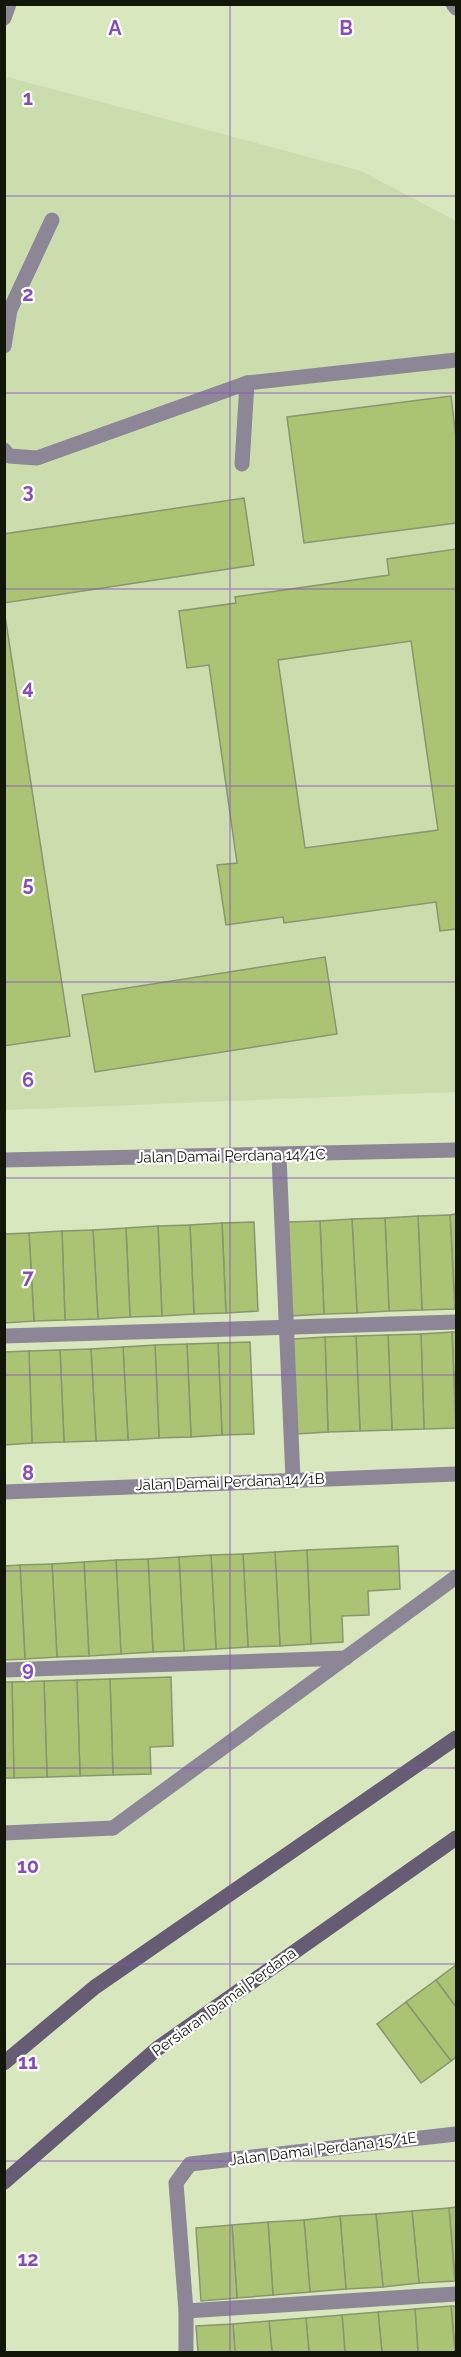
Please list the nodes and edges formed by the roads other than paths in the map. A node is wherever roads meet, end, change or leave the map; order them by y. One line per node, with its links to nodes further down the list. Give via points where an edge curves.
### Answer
1 (9, 4): 4 (street)
2 (453, 4): 3 (street)
3 (456, 8)
4 (4, 18)
5 (52, 220): 6 (street, via 10,310)
6 (4, 346)
7 (456, 360): 8 (street)
8 (247, 383): 9 (street, via 37,458 9,456); 10 (street)
9 (4, 450)
10 (242, 464)
11 (456, 1150): 12 (street, Jalan Damai Perdana 14/1C)
12 (279, 1156): 13 (street, Jalan Damai Perdana 14/1C); 15 (street)
13 (4, 1160)
14 (456, 1322): 15 (street)
15 (286, 1328): 16 (street); 18 (street)
16 (4, 1336)
17 (456, 1474): 18 (street, Jalan Damai Perdana 14/1B)
18 (293, 1479): 19 (street, Jalan Damai Perdana 14/1B)
19 (4, 1492)
20 (456, 1577): 21 (street)
21 (346, 1658): 22 (street); 24 (street, via 113,1828)
22 (4, 1670)
23 (456, 1738): 26 (main road, via 95,1987)
24 (4, 1833)
25 (456, 1838): 28 (main road, Persiaran Damai Perdana, via 158,2048)
26 (4, 2063)
27 (456, 2134): 30 (street, Jalan Damai Perdana 15/1E, via 190,2164 176,2183)
28 (4, 2182)
29 (456, 2294): 30 (street)
30 (186, 2311): 31 (street)
31 (186, 2352)

